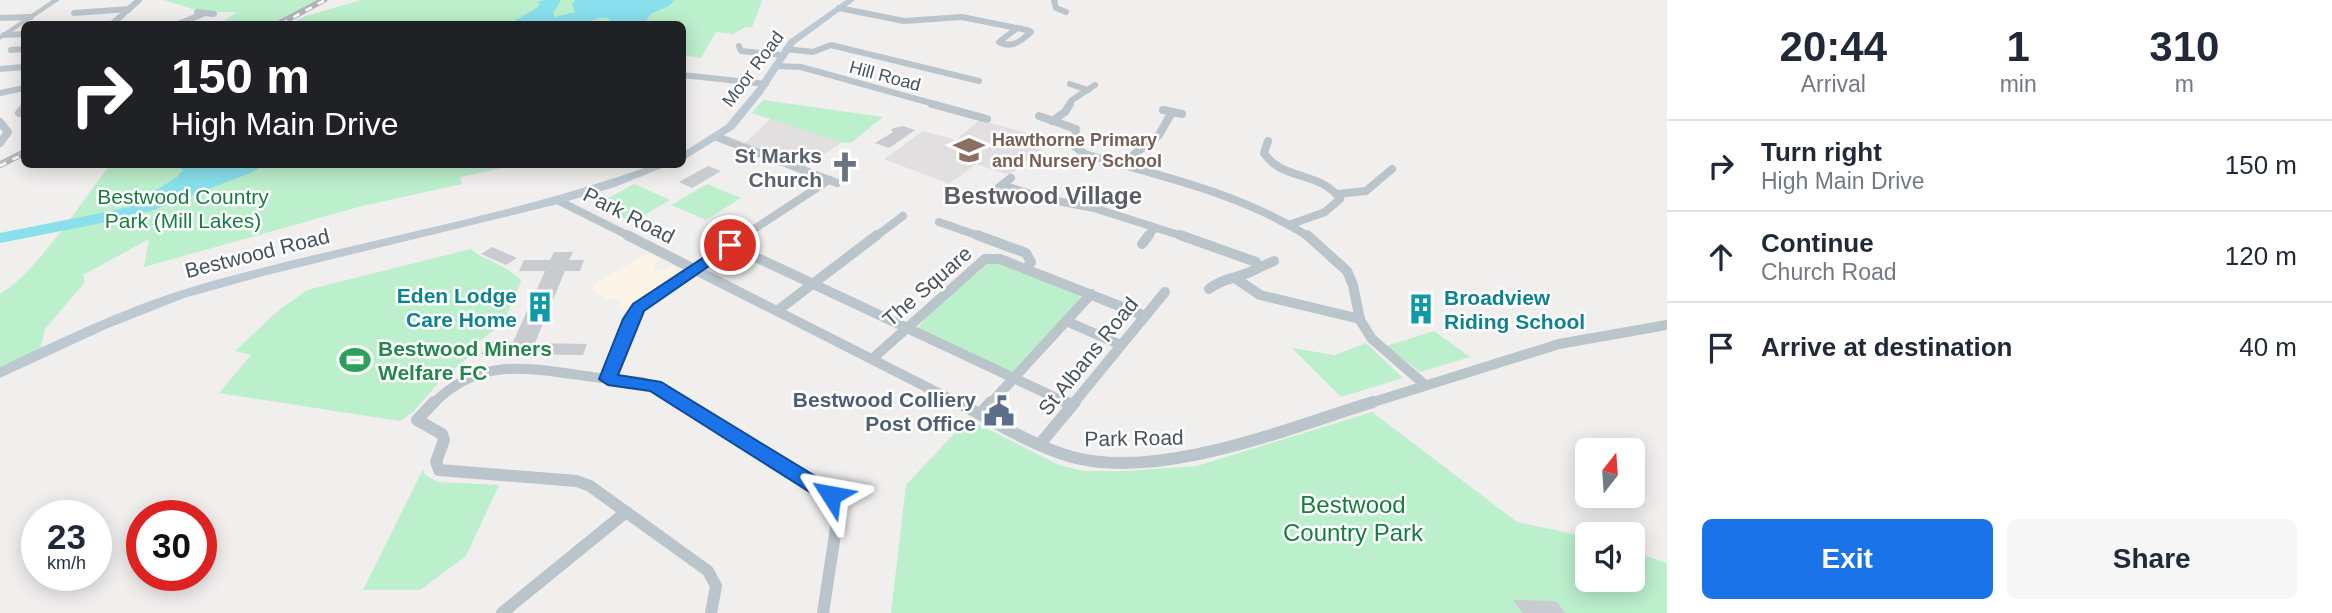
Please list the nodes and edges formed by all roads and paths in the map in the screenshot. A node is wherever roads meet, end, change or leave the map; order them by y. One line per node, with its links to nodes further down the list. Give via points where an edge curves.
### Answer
1 (57, 0): 11 (street)
2 (139, 0): 7 (street)
3 (851, 0): 5 (main road, Moor Road)
4 (1054, 0): 6 (street)
5 (839, 8): 18 (street, via 904,21 962,18); 24 (main road, Moor Road)
6 (1056, 8): 8 (street); 9 (street)
7 (129, 9): 13 (street, via 75,12); 15 (street)
8 (1048, 9)
9 (1066, 12)
10 (214, 14): 16 (street, via 200,13)
11 (31, 17): 12 (street); 14 (street)
12 (0, 18)
13 (67, 18)
14 (25, 21)
15 (115, 21)
16 (184, 21)
17 (21, 24): 20 (street)
18 (1017, 28): 18 (street, via 1030,33 1016,45 1000,44)
19 (21, 34): 20 (street)
20 (2, 36)
21 (740, 46): 24 (street, via 741,51)
22 (21, 49): 23 (street)
23 (11, 50)
24 (784, 52): 25 (street); 26 (main road, Moor Road)
25 (813, 52): 28 (street); 31 (street, via 828,44)
26 (776, 66): 28 (street, Hill Road); 32 (main road, Moor Road)
27 (21, 67): 29 (street)
28 (801, 67): 40 (street, Hill Road)
29 (0, 69)
30 (686, 76): 32 (street)
31 (979, 81)
32 (766, 84): 43 (main road, Moor Road)
33 (1070, 84): 41 (street, via 1091,87)
34 (21, 89): 35 (street)
35 (0, 93)
36 (1163, 110): 37 (street)
37 (1172, 112): 38 (street); 47 (street, via 1160,135)
38 (1182, 114)
39 (1039, 116): 41 (street)
40 (987, 119)
41 (1052, 121): 47 (street, via 1076,129 1073,141 1077,150)
42 (0, 122): 44 (street, via 8,132)
43 (717, 137): 46 (main road, Moor Road); 60 (street, via 833,182)
44 (0, 143)
45 (1256, 143): 53 (street, via 1267,143 1264,156 1271,164)
46 (686, 156)
47 (1120, 165): 57 (street, via 1231,197)
48 (655, 168): 54 (main road)
49 (1392, 169): 53 (street, via 1367,191)
50 (1011, 178): 51 (street)
51 (1002, 185): 52 (street); 58 (street)
52 (993, 192)
53 (1338, 194): 57 (street, via 1338,204)
54 (559, 201): 63 (street, Park Road); 78 (main road, Bestwood Road, via 178,295)
55 (903, 216): 66 (street)
56 (939, 222): 64 (street, via 1026,253 1031,262)
57 (1289, 225): 72 (street, via 1348,272)
58 (1154, 229): 59 (street); 62 (street, via 1247,257)
59 (1142, 244)
60 (730, 245): 63 (street); 66 (street)
61 (1275, 261): 62 (street)
62 (1258, 268): 65 (street)
63 (694, 269): 70 (street, Park Road); 80 (street, via 635,311)
64 (1026, 269): 69 (street, The Square); 75 (street, The Square, via 1000,259 985,259)
65 (1235, 278): 67 (street, via 1215,282); 72 (street, via 1260,295 1316,315)
66 (813, 284): 70 (street); 75 (street)
67 (1209, 289)
68 (1165, 292): 71 (street, St Albans Road)
69 (1091, 294): 71 (street, The Square); 73 (street)
70 (777, 311): 77 (street, Park Road)
71 (1145, 316): 76 (street, St Albans Road)
72 (1360, 319): 81 (street, via 1375,343)
73 (1066, 321): 76 (street); 79 (street)
74 (1667, 326): 81 (street, Park Road, via 1559,344)
75 (907, 328): 77 (street, The Square); 79 (street)
76 (1121, 345): 82 (street, St Albans Road)
77 (872, 359): 83 (street, Park Road)
78 (0, 373)
79 (1013, 377): 82 (street); 83 (street)
80 (608, 379): 85 (street, via 530,369 479,372 448,389 417,420 442,434 436,462 439,470 576,481); 88 (street, via 654,386 831,495 838,515)
81 (1424, 384): 84 (street, Park Road, via 1188,457 1087,459)
82 (1072, 405): 84 (street, St Albans Road)
83 (980, 414): 84 (street, Park Road)
84 (1040, 444)
85 (626, 512): 86 (street); 87 (street, via 708,571 717,591)
86 (502, 613)
87 (711, 613)
88 (823, 613)

